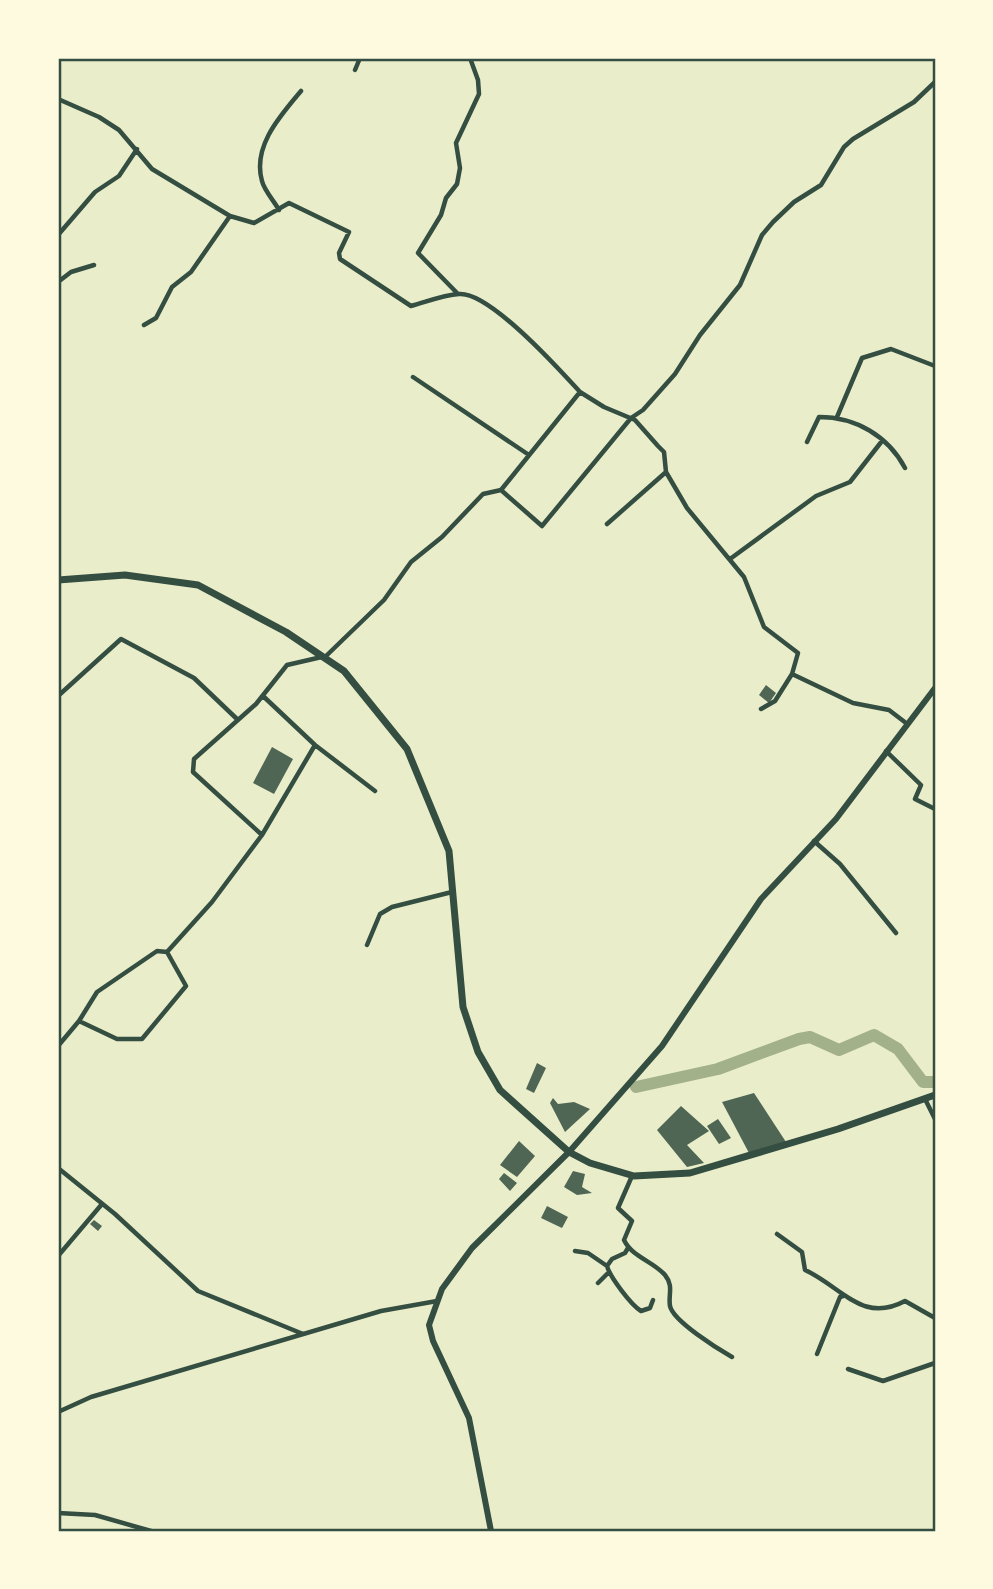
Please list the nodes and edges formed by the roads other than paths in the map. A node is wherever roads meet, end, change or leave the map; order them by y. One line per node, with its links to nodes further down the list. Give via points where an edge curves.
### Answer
1 (360, 58): 3 (street)
2 (470, 58): 13 (street, via 479,94 456,143 457,184 418,253)
3 (355, 70)
4 (935, 82): 19 (street, via 914,102 853,139 821,186 773,222 762,235 740,285 675,374)
5 (301, 91): 8 (street, via 273,124 262,160 261,180)
6 (58, 99): 7 (street, via 99,117)
7 (137, 149): 9 (street, via 152,169); 10 (street, via 119,176 95,192)
8 (279, 210): 9 (street, via 254,223); 13 (street, via 289,203 349,232 339,253 341,260 411,306)
9 (230, 216): 14 (street, via 191,272 172,287 156,318)
10 (58, 235)
11 (93, 265): 12 (street)
12 (58, 282)
13 (458, 294): 17 (street, via 506,316)
14 (144, 325)
15 (935, 366): 18 (street, via 891,349 862,358)
16 (413, 377): 22 (street)
17 (580, 392): 19 (street); 22 (street)
18 (837, 417): 20 (street, via 856,423); 21 (street, via 819,417)
19 (631, 418): 24 (street, via 664,452); 25 (street, via 542,527)
20 (882, 441): 23 (street); 27 (street, via 850,482 816,496)
21 (807, 442)
22 (530, 455): 25 (street)
23 (905, 468)
24 (666, 472): 26 (street); 27 (street, via 697,522)
25 (501, 490): 29 (street, via 483,494 411,562 384,600)
26 (607, 524)
27 (730, 559): 30 (street, via 744,577 764,627 798,653)
28 (58, 580): 29 (highway, via 125,576 198,585)
29 (326, 656): 33 (street, via 287,665); 43 (highway, via 344,671 407,749 449,851)
30 (792, 674): 34 (street, via 775,701); 36 (street, via 853,703 889,710)
31 (935, 688): 36 (main road)
32 (58, 696): 35 (street, via 121,639 194,678)
33 (262, 696): 35 (street); 37 (street)
34 (761, 709)
35 (238, 720): 41 (street, via 194,759 193,772)
36 (906, 723): 38 (main road)
37 (314, 745): 39 (street); 41 (street)
38 (885, 751): 40 (street, via 921,785 915,799); 42 (main road, via 836,819)
39 (375, 791)
40 (935, 808)
41 (262, 835): 46 (street)
42 (814, 841): 44 (street, via 840,864); 52 (main road, via 761,899 662,1046)
43 (452, 892): 45 (street, via 380,914); 52 (highway, via 463,1007 478,1052 500,1090)
44 (896, 933)
45 (367, 945)
46 (167, 952): 47 (street, via 157,951 97,992); 47 (street, via 186,985 142,1040 117,1039)
47 (79, 1021): 48 (street)
48 (58, 1046)
49 (935, 1095): 50 (highway)
50 (925, 1099): 51 (street); 54 (highway, via 713,1167 673,1175)
51 (935, 1119)
52 (569, 1152): 54 (highway); 64 (main road, via 472,1248 453,1270)
53 (58, 1168): 55 (street)
54 (632, 1176): 57 (street, via 618,1208 632,1222 624,1240)
55 (102, 1204): 59 (street); 66 (street, via 198,1291)
56 (778, 1234): 62 (street, via 803,1252 805,1270)
57 (628, 1248): 60 (street); 68 (street, via 665,1275 677,1319)
58 (575, 1251): 60 (street, via 588,1253)
59 (58, 1256)
60 (608, 1269): 61 (street); 63 (street, via 627,1301 641,1311 650,1308)
61 (598, 1283)
62 (844, 1296): 65 (street, via 872,1310 905,1301); 67 (street, via 832,1310)
63 (653, 1300)
64 (437, 1301): 66 (street, via 381,1311); 74 (main road, via 429,1325 469,1418)
65 (935, 1318)
66 (303, 1334): 71 (street, via 91,1397)
67 (817, 1354)
68 (732, 1357)
69 (935, 1363): 70 (street, via 883,1381)
70 (848, 1369)
71 (58, 1412)
72 (58, 1513): 73 (street, via 95,1515)
73 (151, 1531)
74 (491, 1531)

